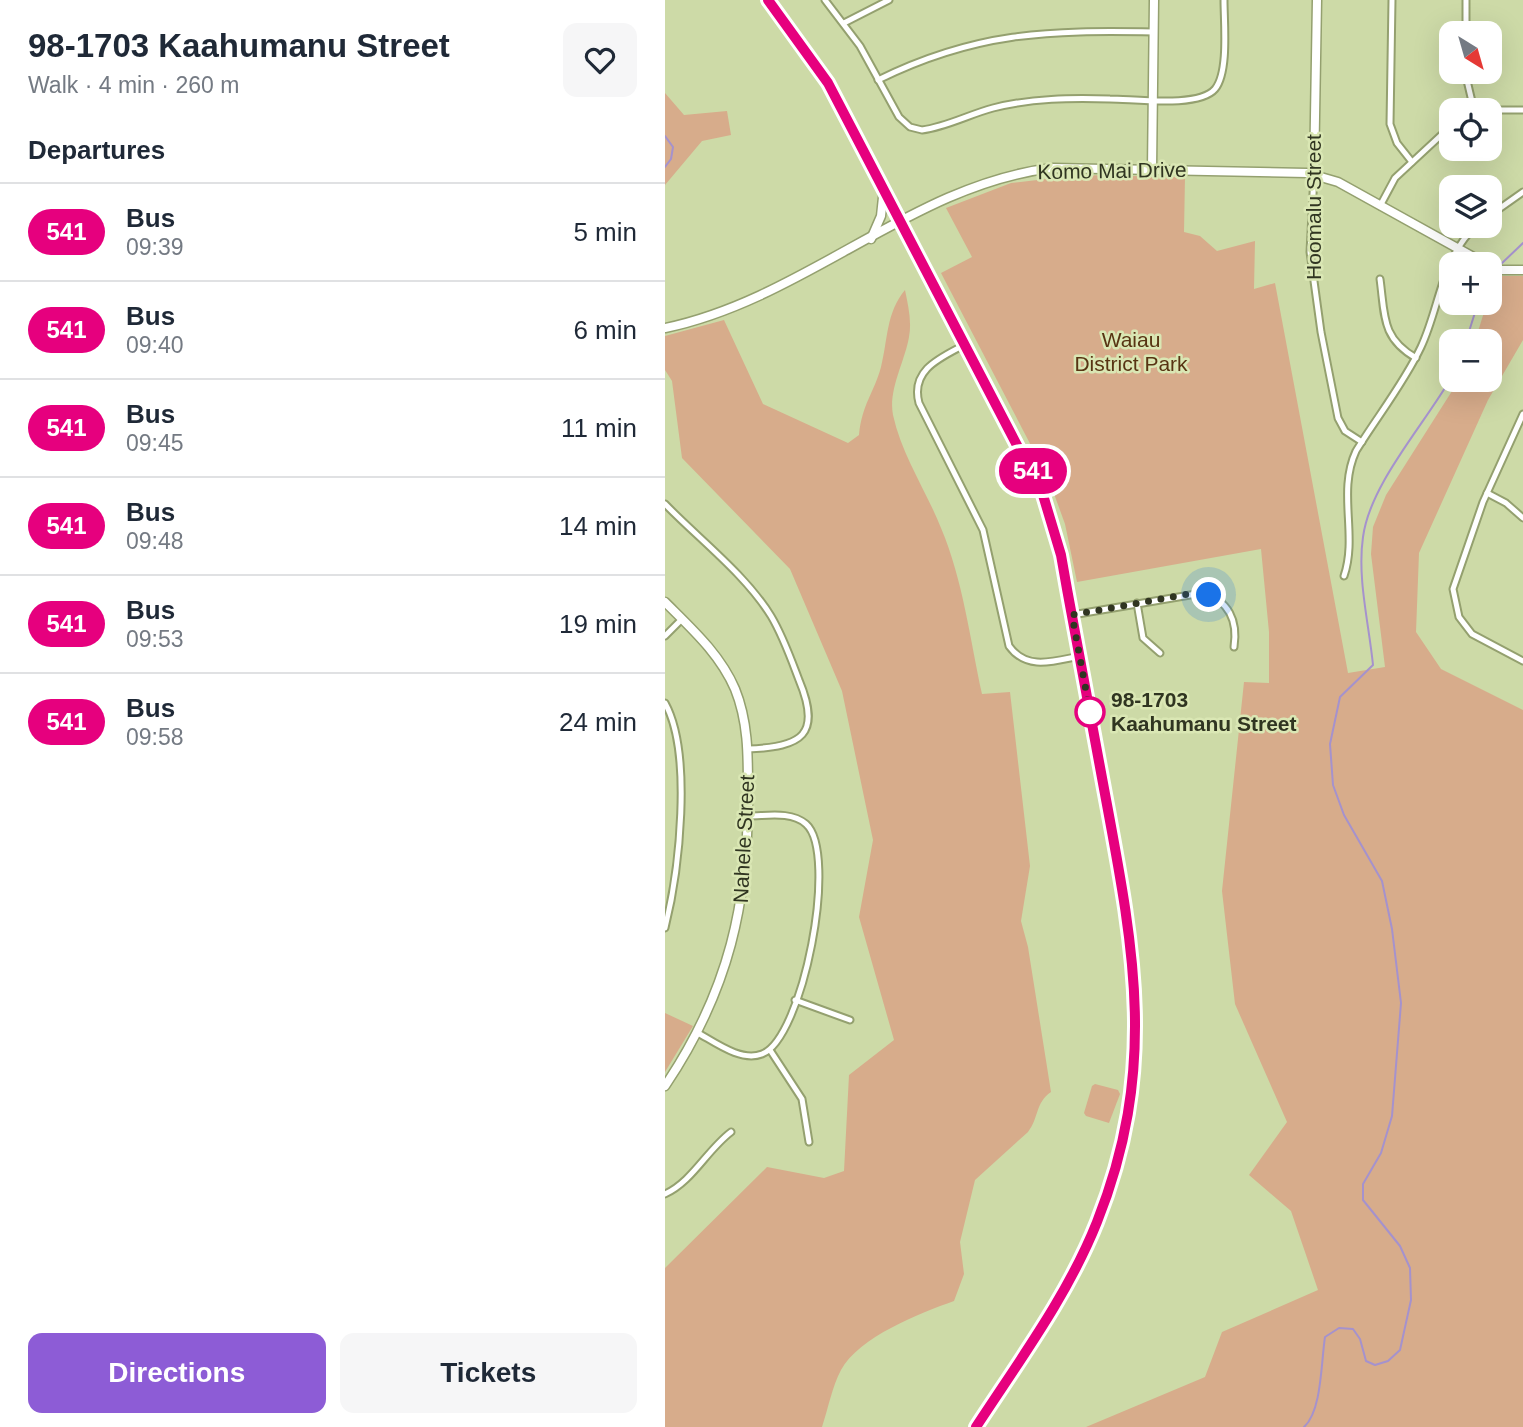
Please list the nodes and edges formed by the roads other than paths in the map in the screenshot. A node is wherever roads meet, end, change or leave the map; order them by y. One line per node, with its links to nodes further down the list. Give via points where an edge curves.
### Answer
1 (768, 0): 20 (street, via 824,75)
2 (825, 0): 10 (street)
3 (889, 0): 10 (street)
4 (1154, 0): 11 (street)
5 (1224, 0): 13 (street, via 1223,66 1216,88 1195,99)
6 (1317, 0): 19 (street, Hoomalu Street)
7 (1392, 0): 17 (street, via 1390,124)
8 (1466, 0): 9 (street)
9 (1466, 21)
10 (843, 23): 12 (street)
11 (1154, 32): 12 (street, via 1065,30 1013,35 953,49); 13 (street)
12 (878, 80): 13 (street, via 899,117 917,130 1034,100)
13 (1153, 99): 18 (street)
14 (1502, 110): 15 (street)
15 (1523, 110)
16 (1439, 138): 17 (street)
17 (1412, 162): 22 (street, via 1395,178)
18 (1152, 169): 19 (street, Komo Mai Drive); 24 (street, Komo Mai Drive, via 1071,167 1016,174 963,191)
19 (1314, 174): 22 (street, Komo Mai Drive); 36 (street, Hoomalu Street, via 1310,252 1321,332 1338,418 1345,431)
20 (884, 188): 24 (street); 26 (street, via 881,216)
21 (1523, 192): 23 (street)
22 (1380, 206): 27 (street, Komo Mai Drive)
23 (1502, 207)
24 (902, 223): 26 (street, Komo Mai Drive); 33 (street)
25 (1467, 238): 27 (street)
26 (871, 239): 32 (street, Komo Mai Drive, via 747,303)
27 (1459, 249): 28 (street, Komo Mai Drive); 34 (street, via 1441,283)
28 (1464, 252)
29 (1502, 270): 30 (street, Komo Mai Drive)
30 (1523, 270)
31 (1380, 279): 34 (street, via 1389,333 1395,344)
32 (665, 328)
33 (966, 344): 43 (street, via 1043,495 1057,536); 48 (street, via 924,371 917,388 919,403 983,530 1009,646 1020,658 1033,662)
34 (1416, 358): 36 (street)
35 (1523, 414): 37 (street)
36 (1361, 442): 40 (street, via 1346,480 1348,564)
37 (1486, 494): 39 (street); 49 (street, via 1456,575 1454,603 1472,634)
38 (665, 504): 54 (street, via 767,610 809,704 809,723 798,740 783,747)
39 (1523, 518)
40 (1344, 576)
41 (665, 602): 44 (street, Nahele Street)
42 (1137, 603): 43 (street); 46 (street, via 1195,593 1213,597 1231,615); 47 (street, via 1143,638)
43 (1072, 615): 48 (street)
44 (682, 619): 45 (street); 54 (street, Nahele Street, via 715,654 731,681 743,714)
45 (665, 636)
46 (1234, 647)
47 (1160, 653)
48 (1080, 656): 51 (street)
49 (1523, 661)
50 (665, 703): 52 (street)
51 (1089, 706): 65 (street, via 1133,951 1136,1035 1129,1105 1109,1189 1081,1257 1053,1309)
52 (672, 718): 53 (street); 56 (street, via 678,745 679,832 675,884)
53 (665, 721)
54 (748, 749): 55 (street, Nahele Street)
55 (749, 816): 57 (street, via 797,818 810,827 817,842 815,920); 59 (street, Nahele Street, via 737,927 724,973)
56 (665, 928)
57 (795, 1000): 58 (street); 60 (street, via 781,1037)
58 (850, 1020)
59 (698, 1033): 60 (street, via 740,1054); 61 (street, Nahele Street)
60 (770, 1050): 63 (street, via 802,1099)
61 (665, 1086)
62 (730, 1132): 64 (street)
63 (809, 1142)
64 (665, 1194)
65 (976, 1427)

